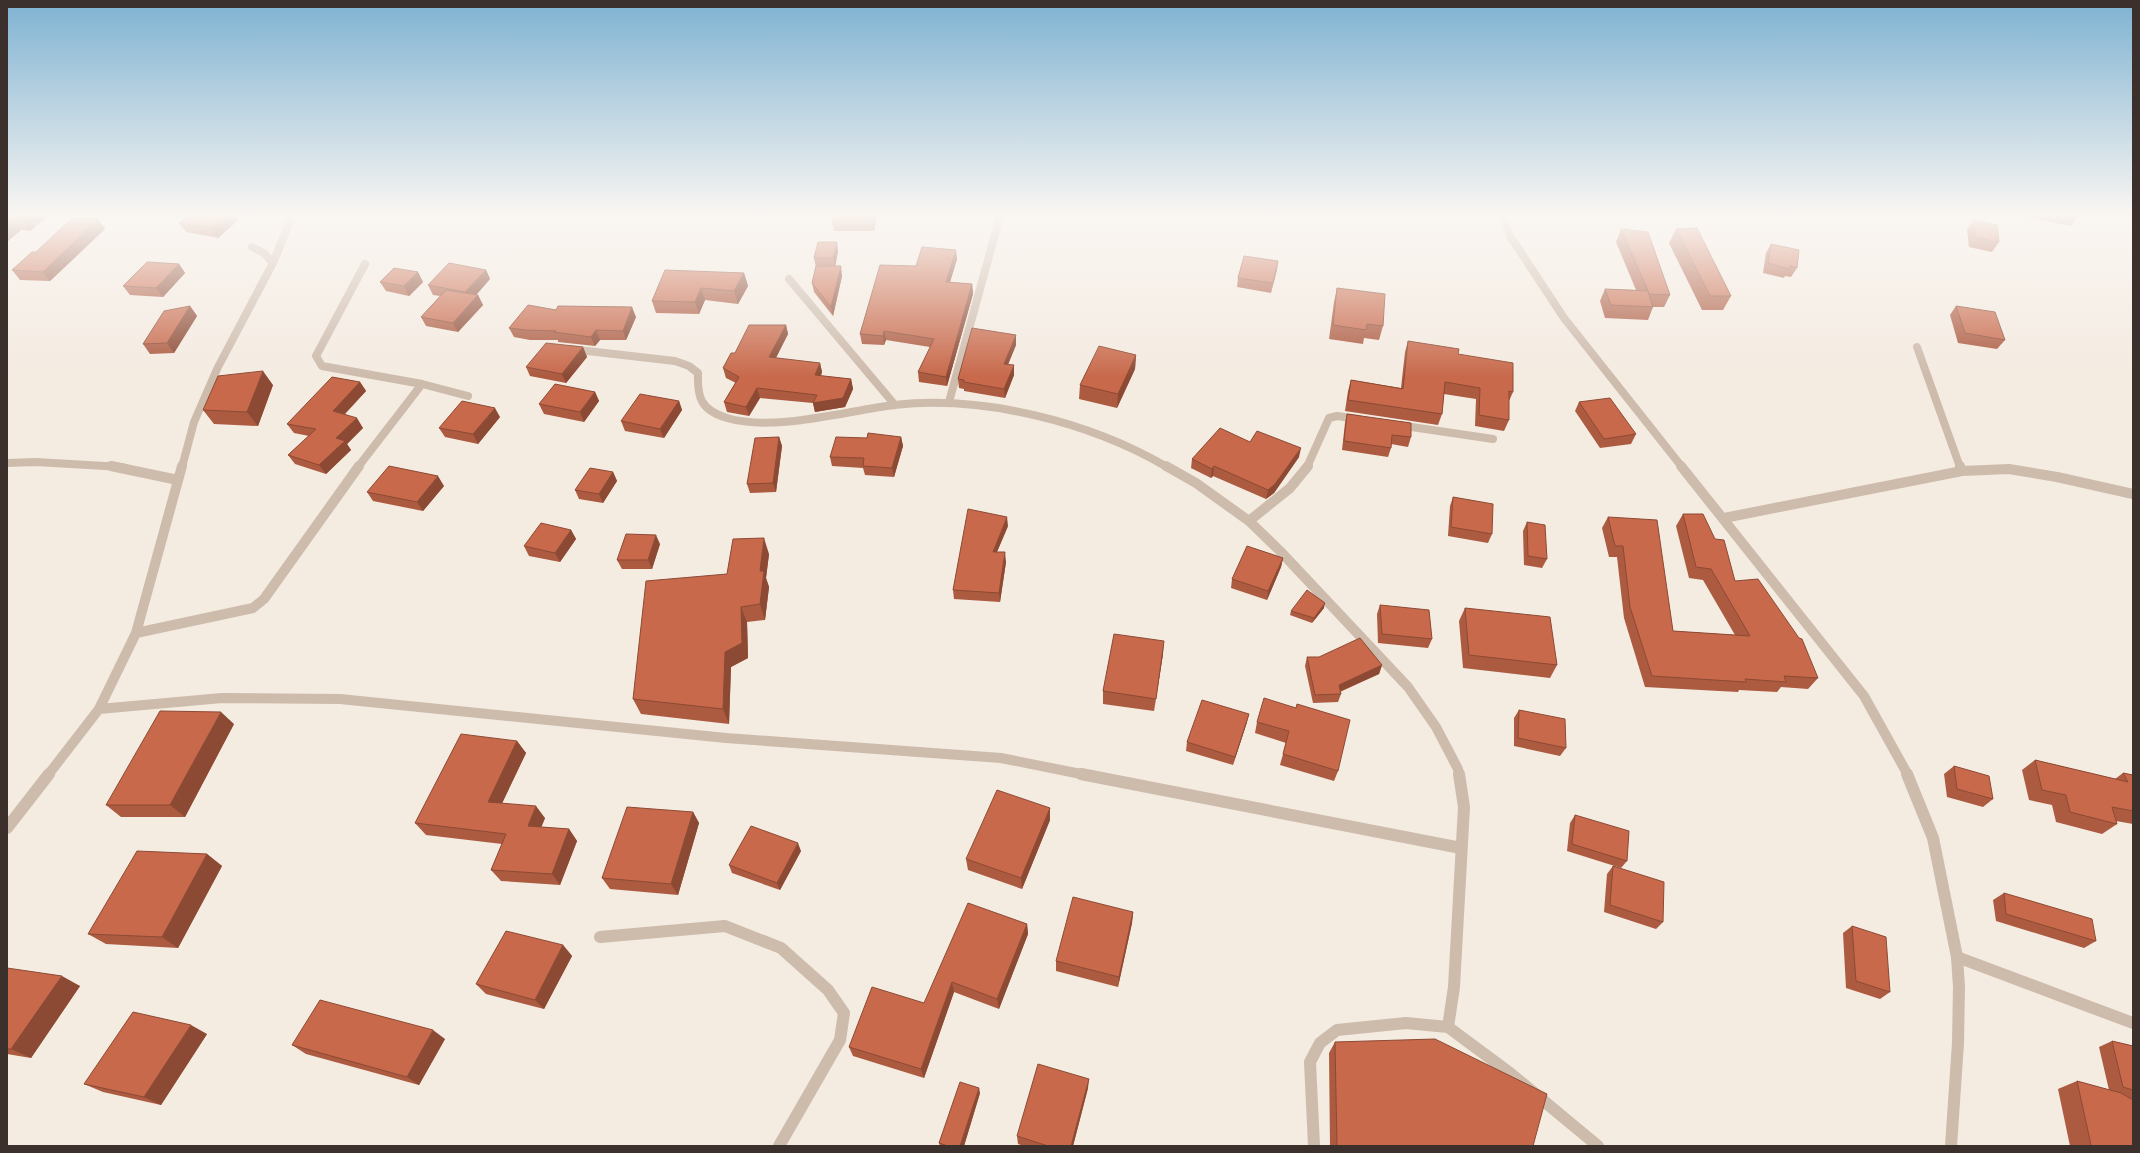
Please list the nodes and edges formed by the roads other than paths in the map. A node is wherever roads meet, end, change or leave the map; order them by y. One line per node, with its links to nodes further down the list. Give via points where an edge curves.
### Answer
1 (269, 270): 17 (street, via 218,367 194,422)
2 (362, 270): 8 (street, via 316,356 318,362 322,366)
3 (983, 270): 10 (street, via 966,345)
4 (1532, 270): 19 (street, via 1564,318)
5 (789, 279): 11 (street)
6 (1917, 347): 16 (street)
7 (560, 348): 11 (street, via 675,361 689,366 698,373 697,393 702,404 720,416 748,422 766,424)
8 (422, 384): 9 (street); 21 (street, via 358,466 264,599 253,608)
9 (468, 396)
10 (949, 402): 11 (street); 20 (street, via 1029,414 1091,432 1149,456 1196,483)
11 (895, 406)
12 (1368, 420): 20 (street, via 1337,416 1329,418 1307,467 1290,488)
13 (1392, 424): 14 (street)
14 (1493, 439)
15 (7, 463): 17 (street, via 120,466)
16 (1962, 471): 18 (street, via 2009,470 2057,477); 19 (street)
17 (178, 480): 21 (street)
18 (2133, 494)
19 (1724, 518): 26 (street, via 1864,696 1906,770 1933,838)
20 (1249, 521): 24 (street, via 1386,662 1408,687 1436,727 1458,769 1464,807)
21 (136, 633): 22 (street)
22 (99, 709): 23 (street); 24 (street, via 222,698 340,699 726,738 1001,758)
23 (7, 828)
24 (1461, 848): 28 (street, via 1454,987)
25 (600, 937): 29 (street, via 725,926 781,948 828,990 844,1013 840,1040)
26 (1957, 957): 27 (street); 32 (street, via 1958,1043)
27 (2133, 1023)
28 (1448, 1027): 30 (street, via 1406,1023 1337,1030 1320,1043 1310,1062); 31 (street, via 1510,1073)
29 (779, 1146)
30 (1314, 1146)
31 (1598, 1146)
32 (1951, 1146)

